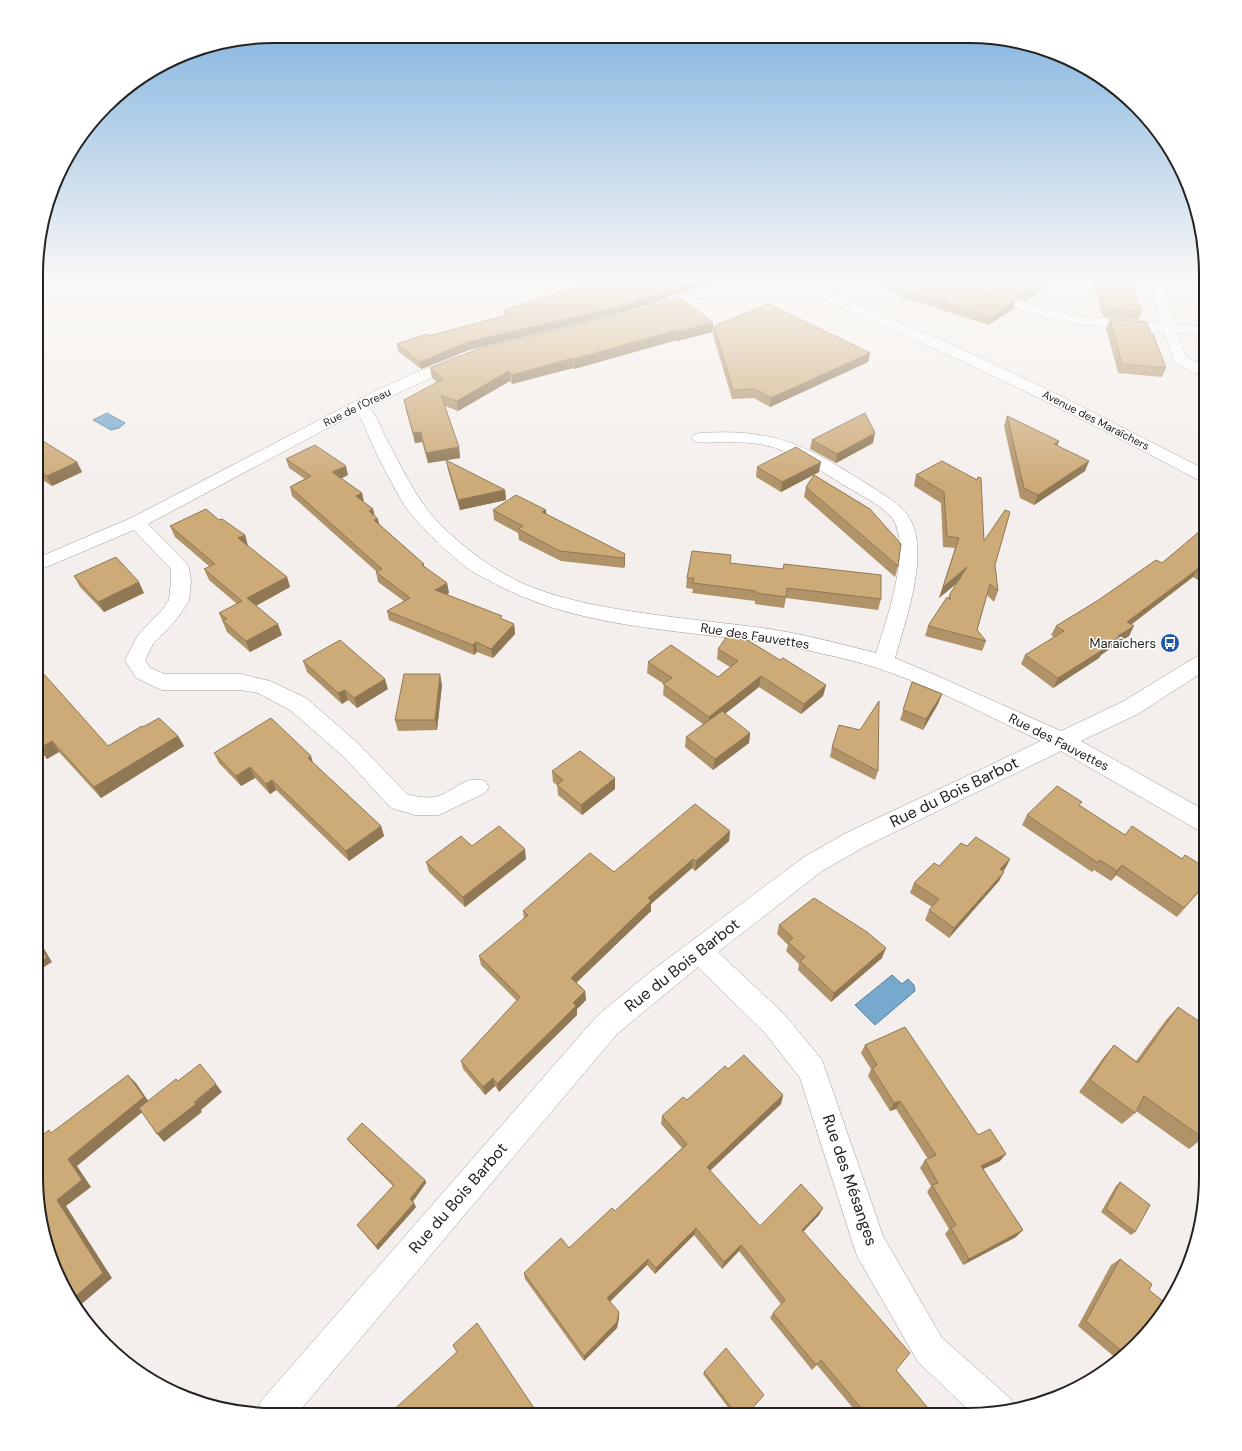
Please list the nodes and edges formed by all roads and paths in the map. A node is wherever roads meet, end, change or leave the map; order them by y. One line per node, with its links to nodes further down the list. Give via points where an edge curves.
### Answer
1 (945, 348): 7 (street, Avenue des Maraîchers, via 1137,440)
2 (1175, 348): 4 (street, via 1179,359)
3 (474, 354): 5 (street, Rue de l'Oreau)
4 (1199, 369)
5 (358, 406): 8 (street, Rue de l'Oreau); 10 (street, Rue des Fauvettes, via 368,415 410,500 441,536 474,564 517,588 554,602 608,614 758,634)
6 (700, 438): 10 (street, via 744,437 794,449 895,510 904,524 909,552 900,607)
7 (1199, 473)
8 (137, 522): 9 (street, Rue de l'Oreau); 13 (street, via 180,568 181,581 179,601 145,640 135,660 143,673 162,682 242,682 263,686 298,704 352,751 399,801 415,806 438,806)
9 (43, 562)
10 (884, 662): 12 (street, Rue des Fauvettes)
11 (1199, 664): 12 (street, Rue du Bois Barbot, via 1130,708)
12 (1060, 740): 14 (street, Rue des Fauvettes); 15 (street, Rue du Bois Barbot, via 855,840 813,864)
13 (477, 787)
14 (1199, 819)
15 (701, 950): 16 (street, Rue des Mésanges, via 711,963 775,1024 812,1070 870,1244 930,1350); 17 (street, Rue du Bois Barbot, via 607,1025)
16 (992, 1407)
17 (279, 1408)

